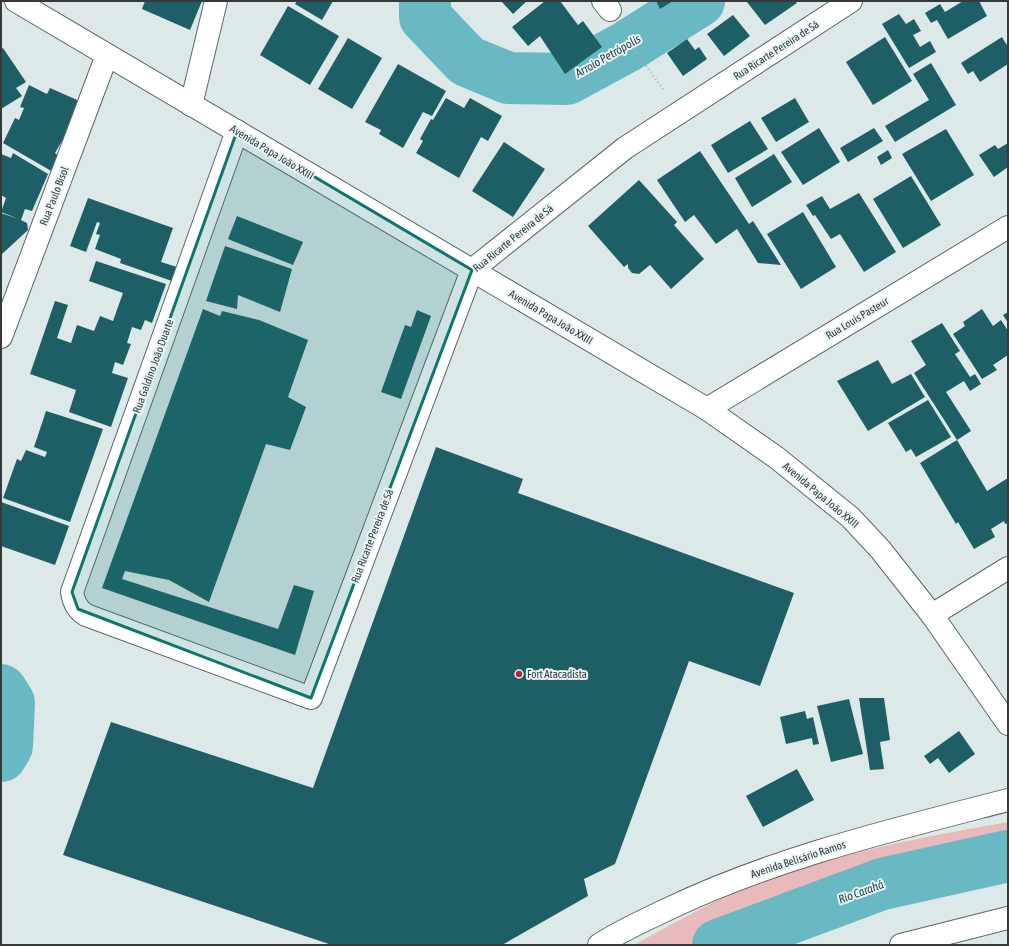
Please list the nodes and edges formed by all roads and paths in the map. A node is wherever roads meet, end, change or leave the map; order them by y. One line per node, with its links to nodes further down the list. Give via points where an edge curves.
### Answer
1 (16, 1): 5 (street, Avenida Papa João XXIII)
2 (216, 1): 7 (street)
3 (851, 1): 10 (street, Rua Ricarte Pereira de Sá, via 625,148)
4 (621, 30): 6 (path)
5 (107, 55): 7 (street, Avenida Papa João XXIII); 11 (street, Rua Paulo Bisol)
6 (646, 68)
7 (191, 105): 8 (street, Avenida Papa João XXIII)
8 (237, 131): 10 (street, Avenida Papa João XXIII); 15 (street, Rua Galdino João Duarte, via 76,580 72,592 73,601 86,615)
9 (1008, 227): 12 (street, Rua Louis Pasteur)
10 (472, 270): 12 (street, Avenida Papa João XXIII); 15 (street, Rua Ricarte Pereira de Sá)
11 (1, 337)
12 (707, 409): 14 (street, Avenida Papa João XXIII, via 777,458 850,517 880,548)
13 (1008, 568): 14 (street)
14 (932, 616): 16 (street, Avenida Papa João XXIII)
15 (312, 698)
16 (1008, 724)
17 (1008, 800): 19 (street, Avenida Belisário Ramos, via 874,834 707,890 616,934)
18 (1008, 918): 20 (street)
19 (599, 945)
20 (901, 945)

